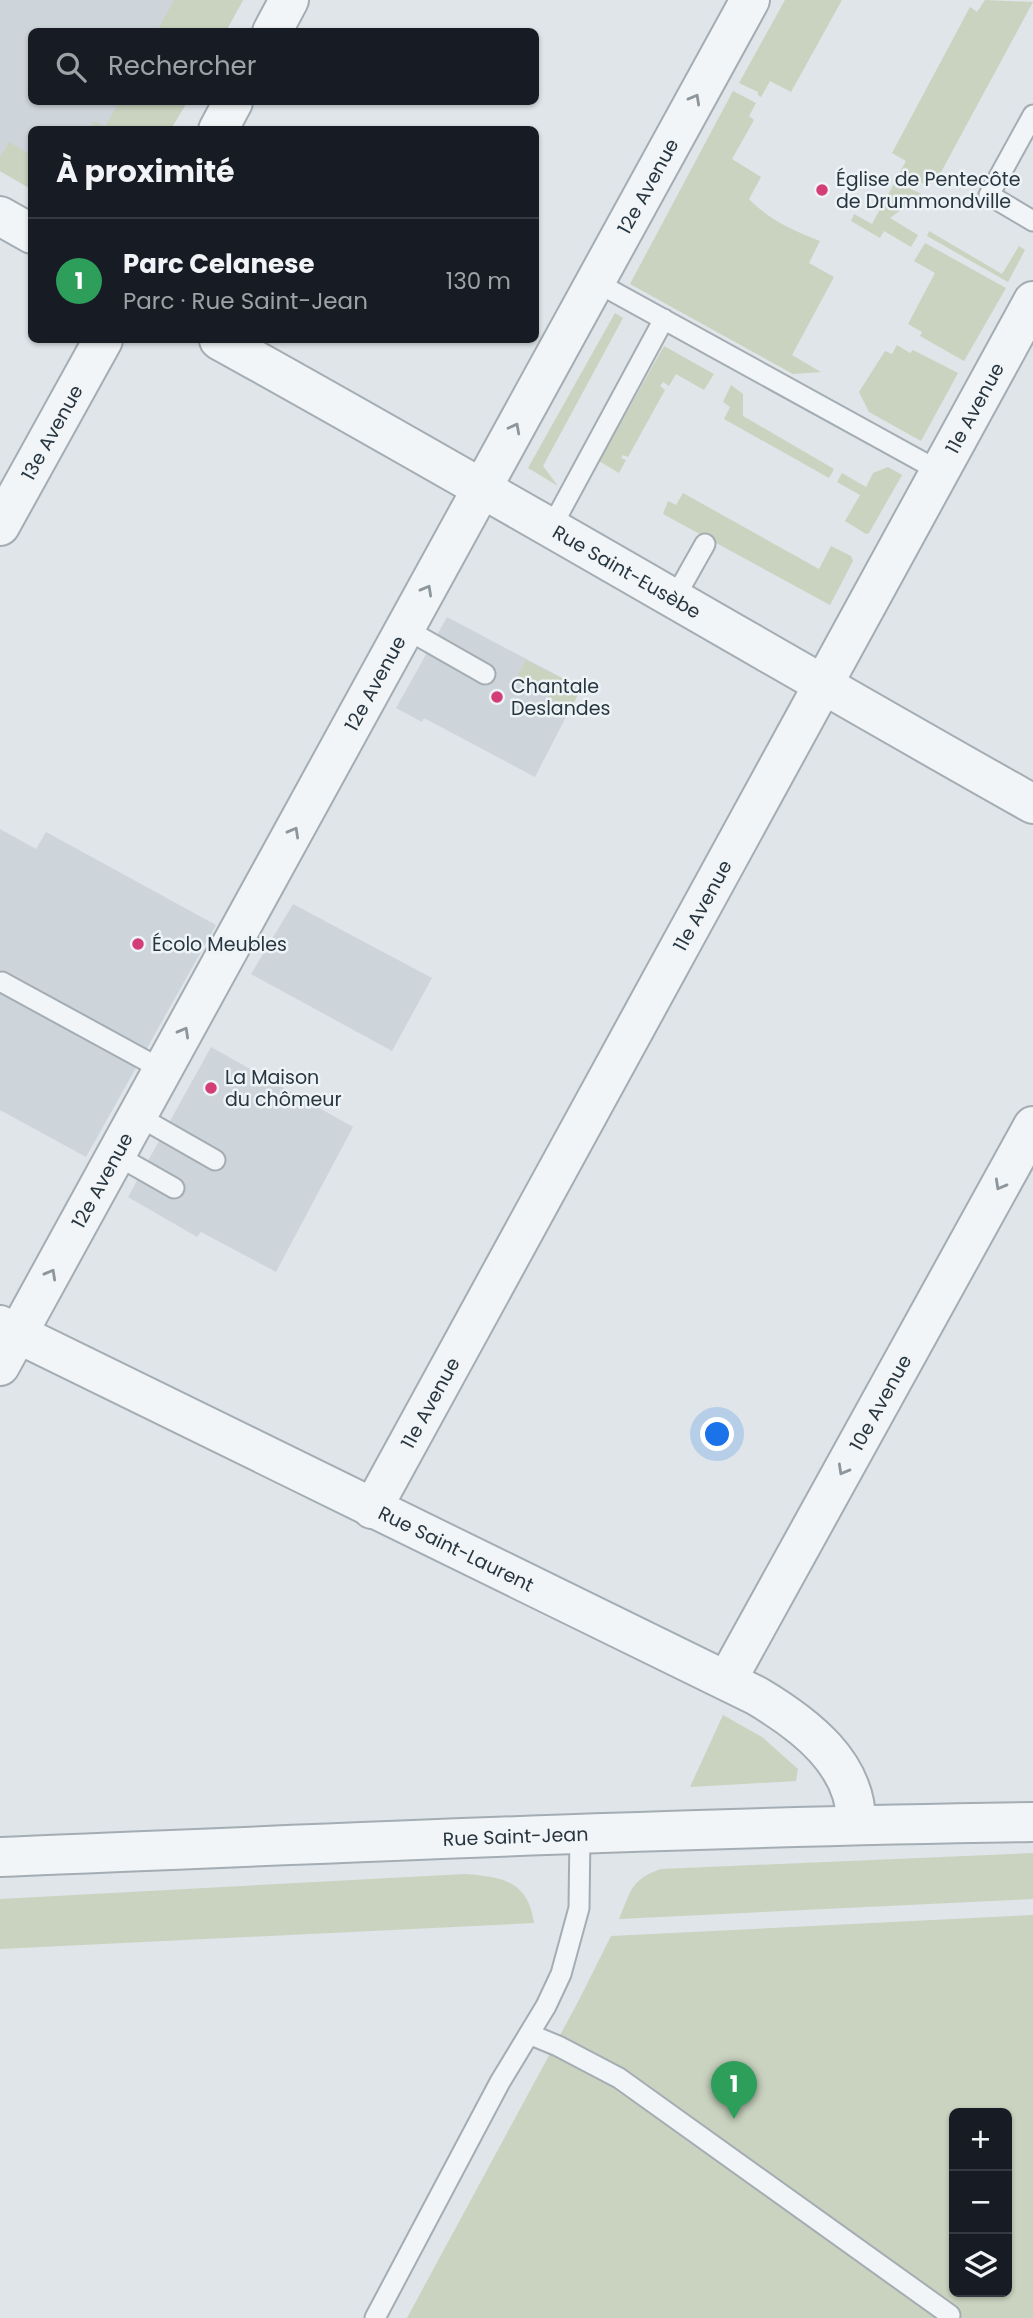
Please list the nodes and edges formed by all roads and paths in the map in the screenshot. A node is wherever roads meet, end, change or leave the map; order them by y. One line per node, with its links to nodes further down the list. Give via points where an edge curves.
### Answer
1 (289, 0): 3 (street)
2 (750, 0): 10 (street, 12e Avenue, one-way to 2)
3 (274, 28)
4 (231, 105): 6 (street)
5 (1033, 115): 8 (lane, via 989,195)
6 (220, 126)
7 (0, 216): 9 (street)
8 (1033, 221)
9 (28, 231)
10 (594, 281): 12 (lane); 16 (street, 12e Avenue, one-way to 10)
11 (1033, 301): 15 (street, 11e Avenue)
12 (664, 320): 15 (lane); 18 (lane)
13 (101, 343): 17 (street, 13e Avenue)
14 (224, 343): 16 (street, Rue Saint-Eusèbe)
15 (939, 471): 23 (street, 11e Avenue)
16 (483, 488): 18 (street, Rue Saint-Eusèbe); 21 (street, 12e Avenue, one-way to 16)
17 (0, 526)
18 (551, 528): 20 (street, Rue Saint-Eusèbe)
19 (705, 544): 20 (lane)
20 (674, 599): 23 (street, Rue Saint-Eusèbe)
21 (406, 629): 22 (lane); 26 (street, 12e Avenue, one-way to 21)
22 (485, 674)
23 (823, 686): 24 (street, Rue Saint-Eusèbe); 33 (street, 11e Avenue)
24 (1033, 804)
25 (2, 982): 26 (lane)
26 (163, 1070): 27 (street, 12e Avenue)
27 (138, 1116): 29 (street, 12e Avenue); 30 (lane)
28 (1033, 1126): 34 (street, 10e Avenue, one-way to 34)
29 (116, 1156): 31 (lane); 32 (street, 12e Avenue, one-way to 29)
30 (215, 1160)
31 (174, 1188)
32 (6, 1342): 33 (street, Rue Saint-Laurent)
33 (372, 1508): 34 (street, Rue Saint-Laurent)
34 (727, 1680): 36 (street, Rue Saint-Laurent, via 792,1717 825,1748 848,1781)
35 (1033, 1822): 36 (street, Rue Saint-Jean)
36 (856, 1825): 37 (street, Rue Saint-Jean)
37 (580, 1833): 38 (street, Rue Saint-Jean); 39 (lane, via 581,1890 570,1947)
38 (0, 1857)
39 (529, 2034): 40 (lane, via 618,2078); 41 (lane)
40 (950, 2315)
41 (375, 2318)

